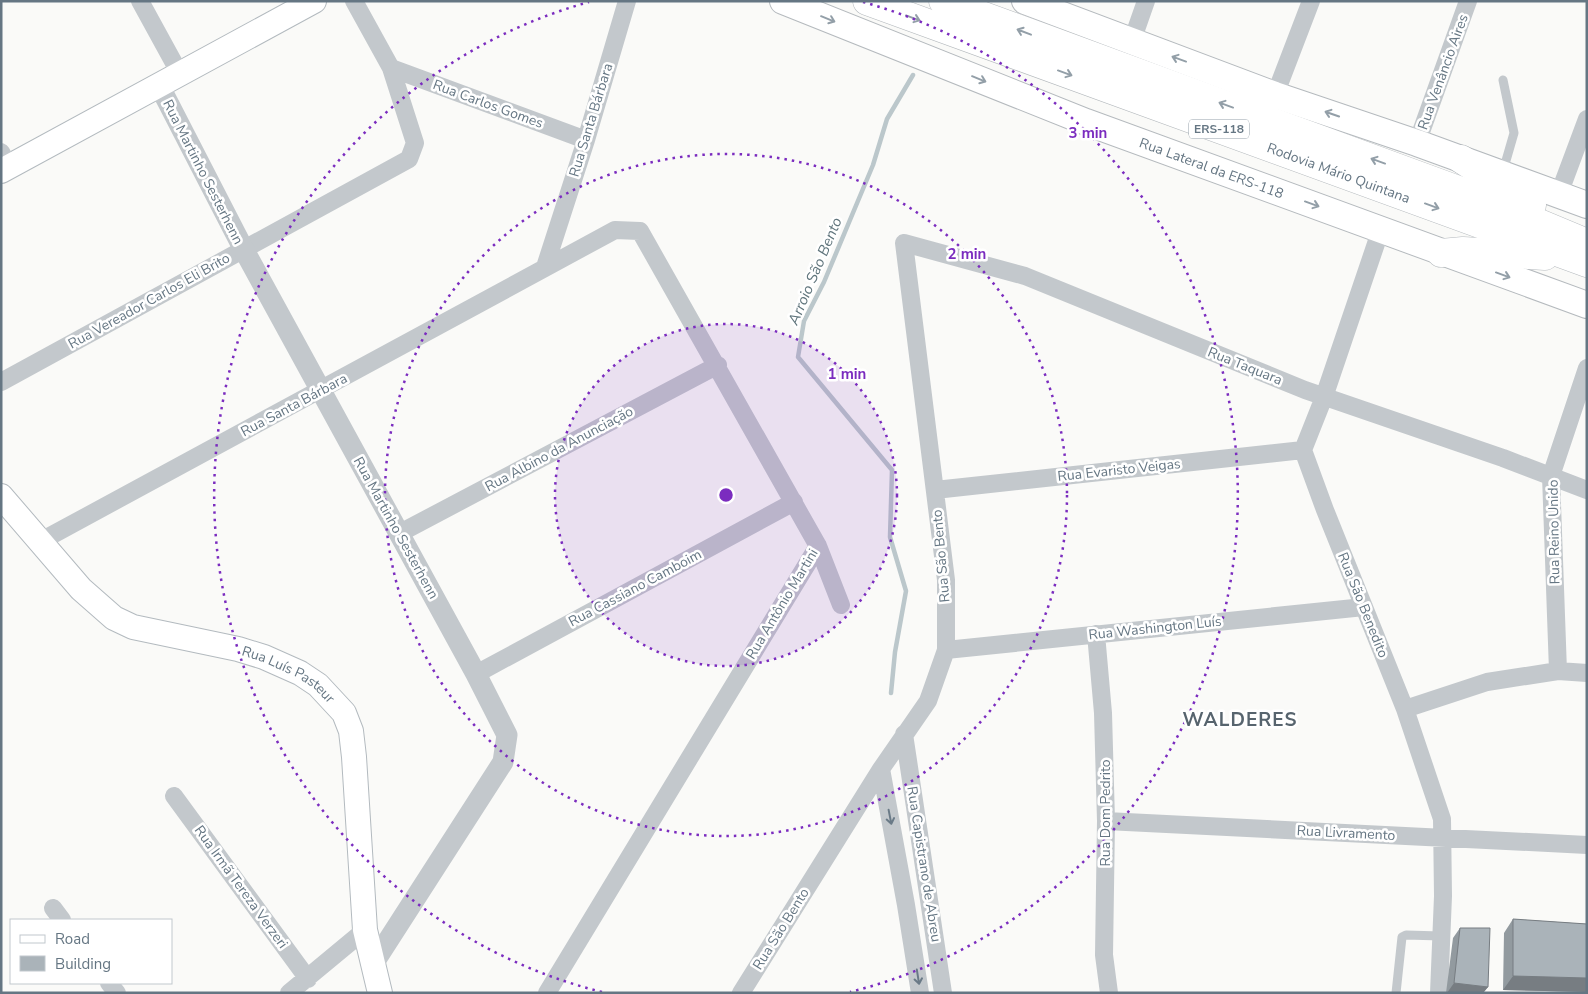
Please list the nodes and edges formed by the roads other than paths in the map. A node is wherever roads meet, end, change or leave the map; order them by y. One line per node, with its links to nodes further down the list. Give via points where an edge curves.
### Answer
1 (140, 1): 14 (street)
2 (314, 1): 14 (main road)
3 (354, 1): 13 (street, Rua Vereador Carlos Eli Brito)
4 (627, 1): 19 (street, Rua Santa Bárbara)
5 (783, 1): 26 (main road, Rua Lateral da ERS-118, one-way to 26, via 1086,122)
6 (867, 1): 30 (highway, Rodovia Mário Quintana / ERS-118, one-way to 30)
7 (943, 1): 30 (highway, Rodovia Mário Quintana / ERS-118, one-way to 7, via 1472,195)
8 (1025, 1): 12 (main road)
9 (1146, 1): 12 (street)
10 (1311, 1): 17 (street)
11 (1468, 1): 20 (street, Rua Venâncio Aires)
12 (1132, 41): 17 (main road, one-way to 12)
13 (391, 68): 19 (street, Rua Carlos Gomes); 29 (street, Rua Vereador Carlos Eli Brito, via 415,143 409,160)
14 (180, 74): 16 (main road)
15 (1503, 80): 23 (lane, via 1514,132)
16 (158, 85): 22 (main road); 29 (street, Rua Martinho Sesterhenn)
17 (1274, 95): 20 (main road, one-way to 17)
18 (1587, 119): 24 (street)
19 (586, 140): 32 (street, Rua Santa Bárbara)
20 (1417, 143): 21 (main road)
21 (1461, 159): 23 (main road); 30 (highway)
22 (4, 163)
23 (1503, 174): 24 (main road)
24 (1559, 194): 25 (main road)
25 (1587, 205)
26 (1381, 229): 31 (main road, Rua Lateral da ERS-118); 38 (street)
27 (615, 230): 32 (street, Rua Santa Bárbara); 34 (street, Rua Antônio Martini, via 640,231)
28 (904, 243): 38 (street, Rua Taquara, via 1025,276); 41 (street, Rua São Bento)
29 (244, 250): 36 (street, Rua Vereador Carlos Eli Brito); 37 (street, Rua Martinho Sesterhenn)
30 (1583, 250): 31 (highway)
31 (1441, 253): 33 (main road, Rua Lateral da ERS-118, one-way to 33)
32 (545, 267): 37 (street, Rua Santa Bárbara)
33 (1587, 305)
34 (718, 365): 44 (street, Rua Antônio Martini); 45 (street, Rua Albino da Anunciação)
35 (1587, 368): 40 (street, Rua Reino Unido)
36 (1, 382)
37 (321, 391): 45 (street, Rua Martinho Sesterhenn); 46 (street, Rua Santa Bárbara)
38 (1324, 397): 39 (street); 40 (street, Rua Taquara)
39 (1303, 450): 41 (street, Rua Evaristo Veigas); 49 (street, Rua São Benedito)
40 (1551, 476): 42 (street, Rua Taquara); 52 (street, Rua Reino Unido)
41 (935, 490): 51 (street, Rua São Bento, via 946,580)
42 (1587, 490)
43 (1, 496): 46 (main road, Rua Luís Pasteur)
44 (794, 502): 47 (street, Rua Antônio Martini); 54 (street, Rua Cassiano Camboim)
45 (400, 533): 54 (street, Rua Martinho Sesterhenn)
46 (41, 541): 64 (main road, Rua Luís Pasteur, via 81,589 114,618 133,627 238,649 273,660 300,673 332,698 344,713 351,731)
47 (818, 546): 48 (street); 70 (street, Rua Antônio Martini)
48 (841, 605)
49 (1364, 607): 50 (street, Rua Washington Luís); 55 (street, Rua São Benedito)
50 (1096, 634): 51 (street, Rua Washington Luís); 59 (street, Rua Dom Pedrito, via 1103,713)
51 (946, 650): 56 (street, Rua São Bento, via 928,701)
52 (1558, 671): 53 (street); 55 (street, via 1487,682)
53 (1587, 673)
54 (476, 674): 66 (street, Rua Martinho Sesterhenn, via 507,735 502,762)
55 (1405, 709): 60 (street, Rua São Benedito, via 1442,819)
56 (904, 734): 57 (street, Rua São Bento); 62 (street, Rua Capistrano de Abreu)
57 (881, 769): 63 (street, Rua Capistrano de Abreu, one-way to 63); 71 (street, Rua São Bento)
58 (174, 796): 67 (street, Rua Irmã Tereza Verzeri)
59 (1106, 821): 60 (street, Rua Livramento); 74 (street, Rua Dom Pedrito, via 1104,955)
60 (1443, 838): 61 (street, Rua Livramento); 65 (street, Rua São Benedito)
61 (1587, 845)
62 (929, 901): 63 (street); 73 (street, Rua Capistrano de Abreu)
63 (906, 905): 72 (street, Rua Capistrano de Abreu, one-way to 72)
64 (365, 930): 66 (main road, Rua Luís Pasteur); 67 (street)
65 (1441, 936): 75 (lane, via 1402,937); 76 (street, Rua São Benedito)
66 (373, 964): 69 (main road, Rua Luís Pasteur)
67 (308, 978): 68 (street)
68 (289, 993)
69 (380, 993)
70 (547, 993)
71 (741, 993)
72 (920, 993)
73 (943, 993)
74 (1109, 993)
75 (1396, 993)
76 (1439, 993)

